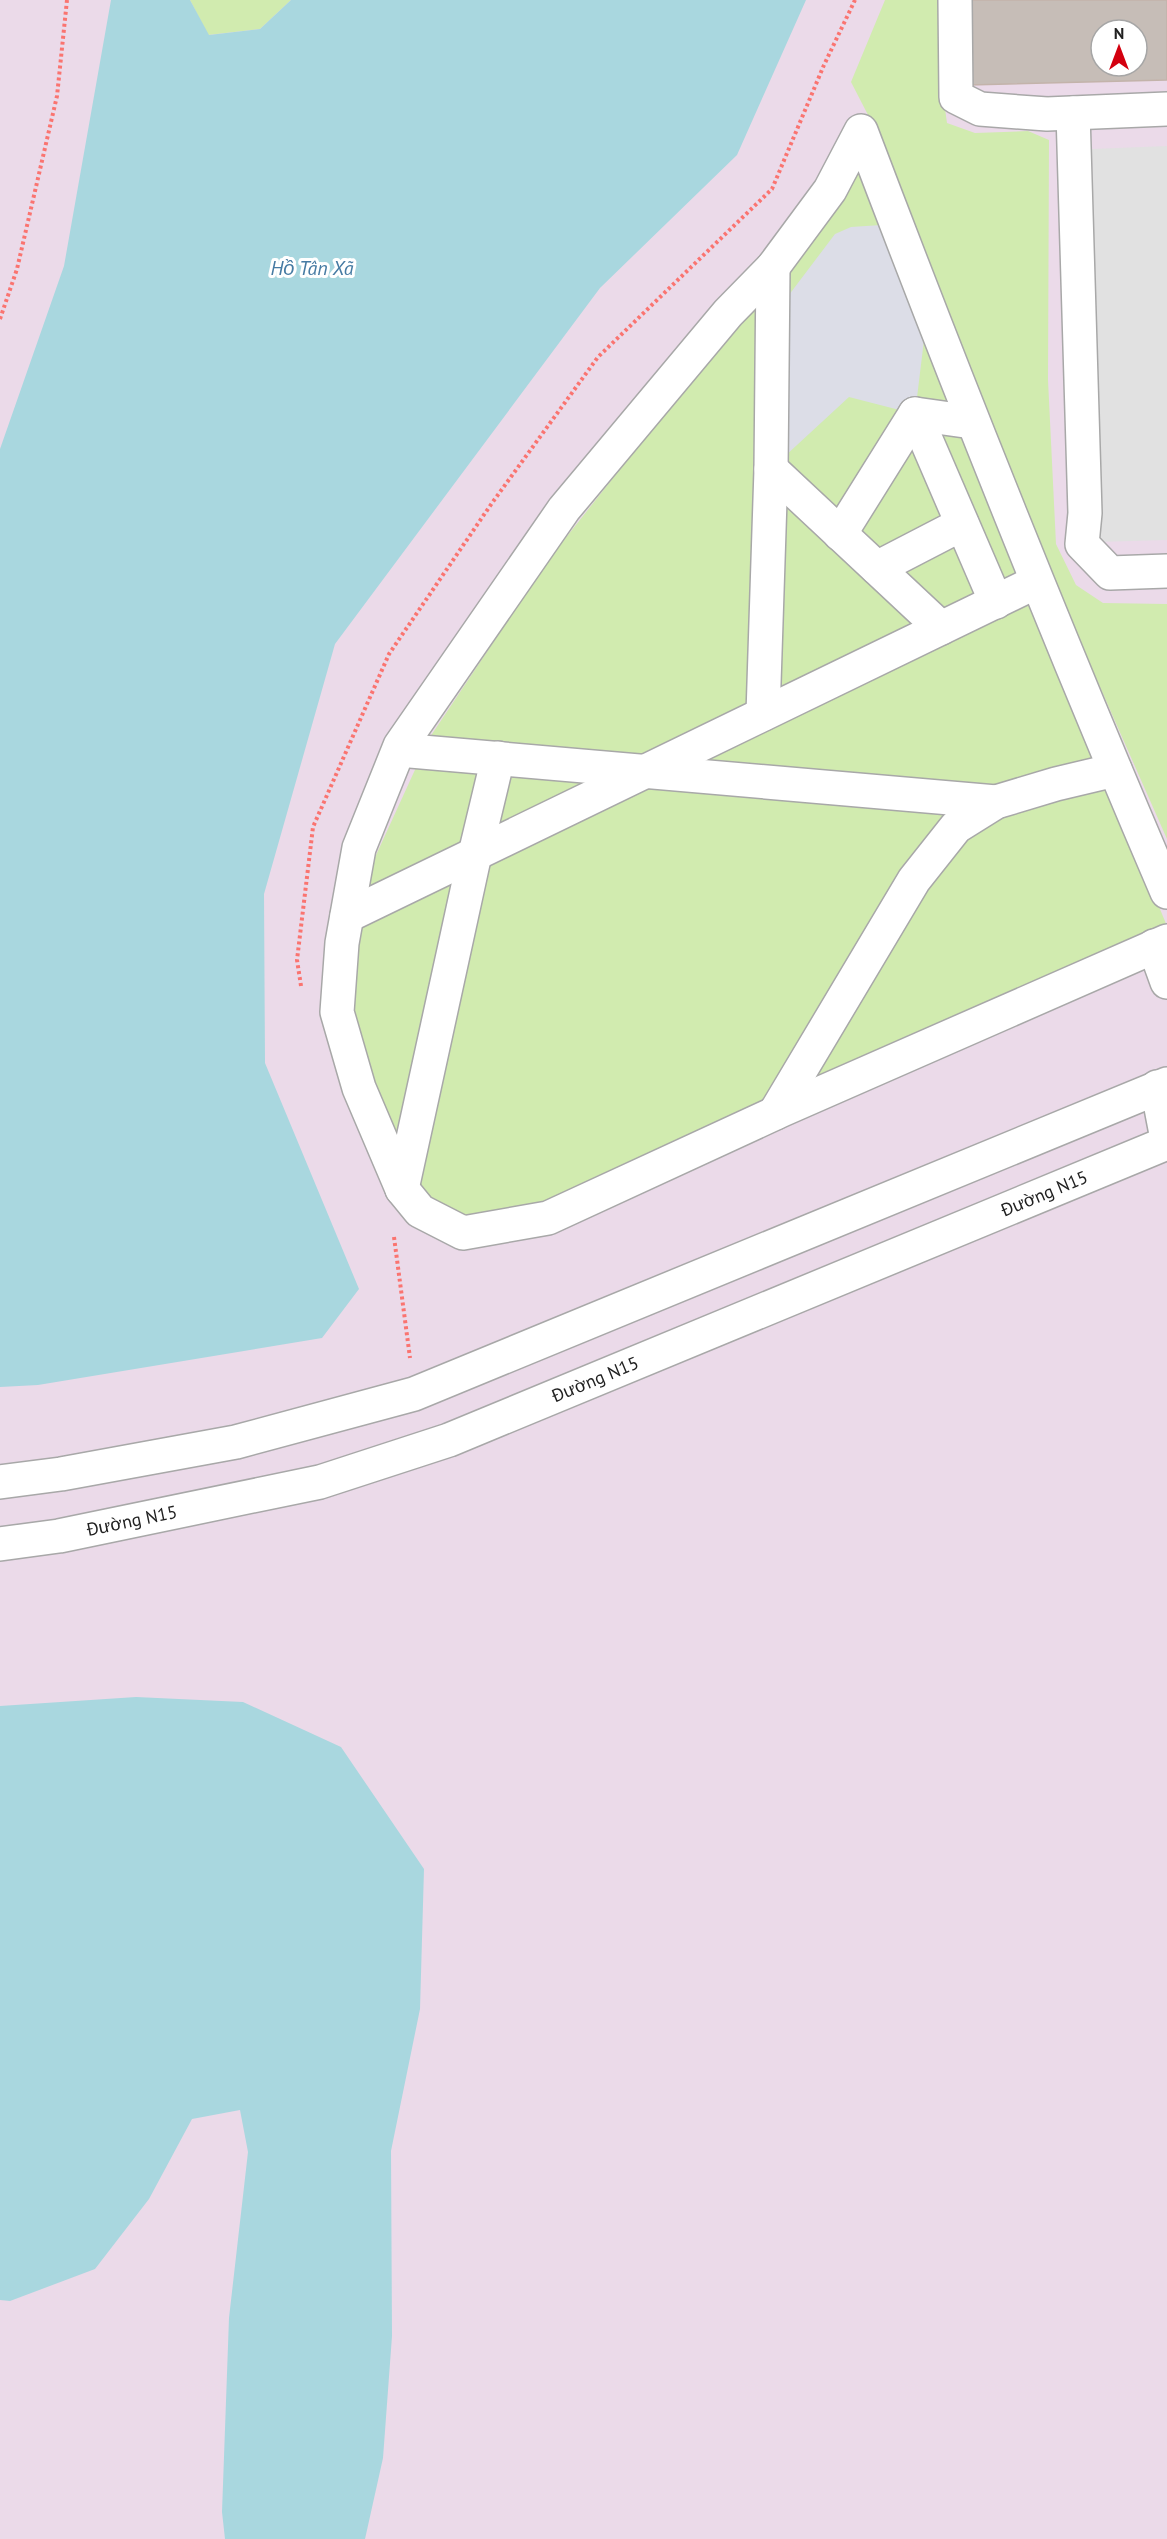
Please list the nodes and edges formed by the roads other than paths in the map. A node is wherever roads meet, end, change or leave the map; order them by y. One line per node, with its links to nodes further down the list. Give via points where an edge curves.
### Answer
1 (955, 0): 3 (street, via 956,97 980,109)
2 (1167, 109): 3 (street)
3 (1074, 112): 11 (street, via 1085,513 1082,544 1110,573)
4 (773, 267): 6 (street, via 830,190 861,132); 7 (street); 16 (street, via 728,313 564,509)
5 (915, 414): 6 (street); 8 (street); 9 (street)
6 (972, 422): 12 (street)
7 (771, 469): 9 (street); 15 (street)
8 (962, 524): 10 (street); 13 (street)
9 (840, 534): 10 (street)
10 (877, 568): 14 (street)
11 (1167, 571)
12 (1036, 582): 13 (street); 18 (street)
13 (996, 602): 14 (street)
14 (941, 628): 15 (street)
15 (763, 714): 19 (street)
16 (399, 750): 17 (street); 23 (street, via 359,848)
17 (498, 758): 19 (street); 21 (street)
18 (1115, 770): 20 (street); 22 (street)
19 (645, 772): 20 (street); 21 (street)
20 (996, 802): 27 (street, via 956,827 914,880)
21 (475, 854): 23 (street); 29 (street)
22 (1167, 892)
23 (347, 916): 29 (street, via 337,1012 359,1088)
24 (1160, 943): 25 (street); 27 (street)
25 (1167, 982)
26 (1162, 1085): 28 (street); 30 (street, via 414,1394 236,1442)
27 (775, 1113): 29 (street, via 548,1218 463,1233 420,1210)
28 (1167, 1141): 31 (street, Đường N15, via 449,1440 320,1482 70,1534)
29 (402, 1189)
30 (0, 1482)
31 (0, 1544)

